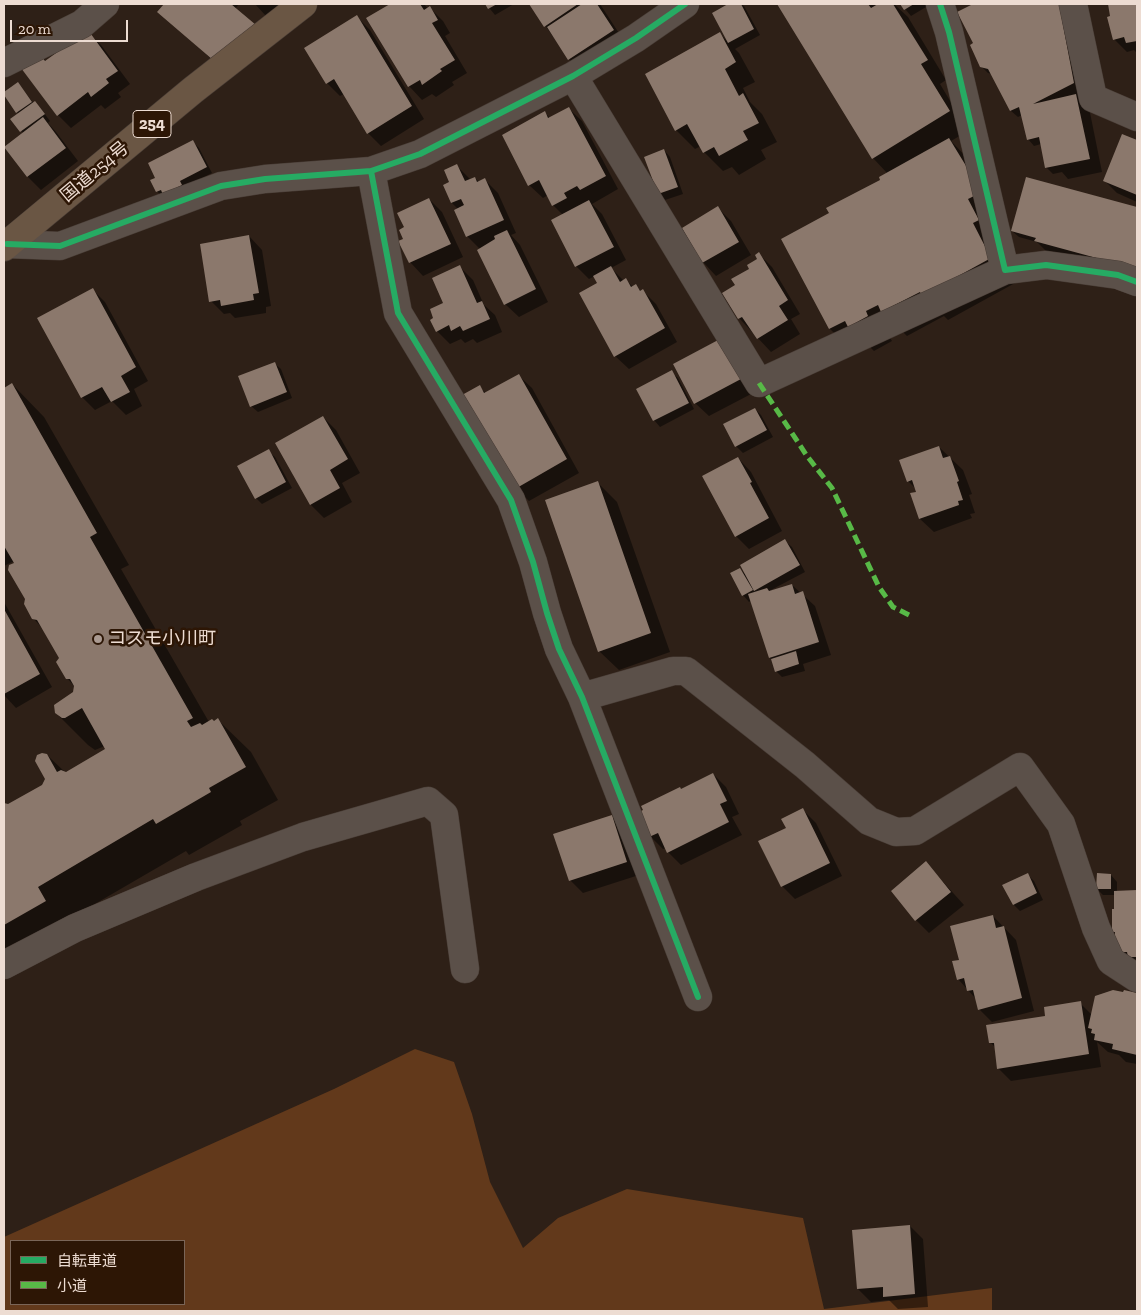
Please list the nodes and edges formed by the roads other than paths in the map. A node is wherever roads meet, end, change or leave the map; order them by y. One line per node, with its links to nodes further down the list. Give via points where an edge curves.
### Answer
1 (105, 4): 6 (street, via 82,24)
2 (303, 4): 10 (highway, 国道254号 / 254)
3 (685, 4): 7 (street)
4 (940, 4): 11 (street)
5 (1073, 4): 8 (street, via 1094,98)
6 (4, 63)
7 (573, 76): 9 (street, via 420,154); 11 (street, via 759,383)
8 (1137, 117)
9 (371, 171): 10 (street, via 265,179 221,186 60,246); 13 (street, via 398,313 511,500 559,649)
10 (5, 246)
11 (1005, 270): 12 (street, via 1046,266 1118,275)
12 (1137, 282)
13 (582, 697): 16 (street, via 673,671 686,671 805,765 869,821 896,832 915,831 1020,767 1061,824 1096,928 1111,961); 17 (street)
14 (4, 965): 15 (street, via 75,928 196,876 303,837 428,801 444,815)
15 (466, 969)
16 (1137, 978)
17 (698, 997)

